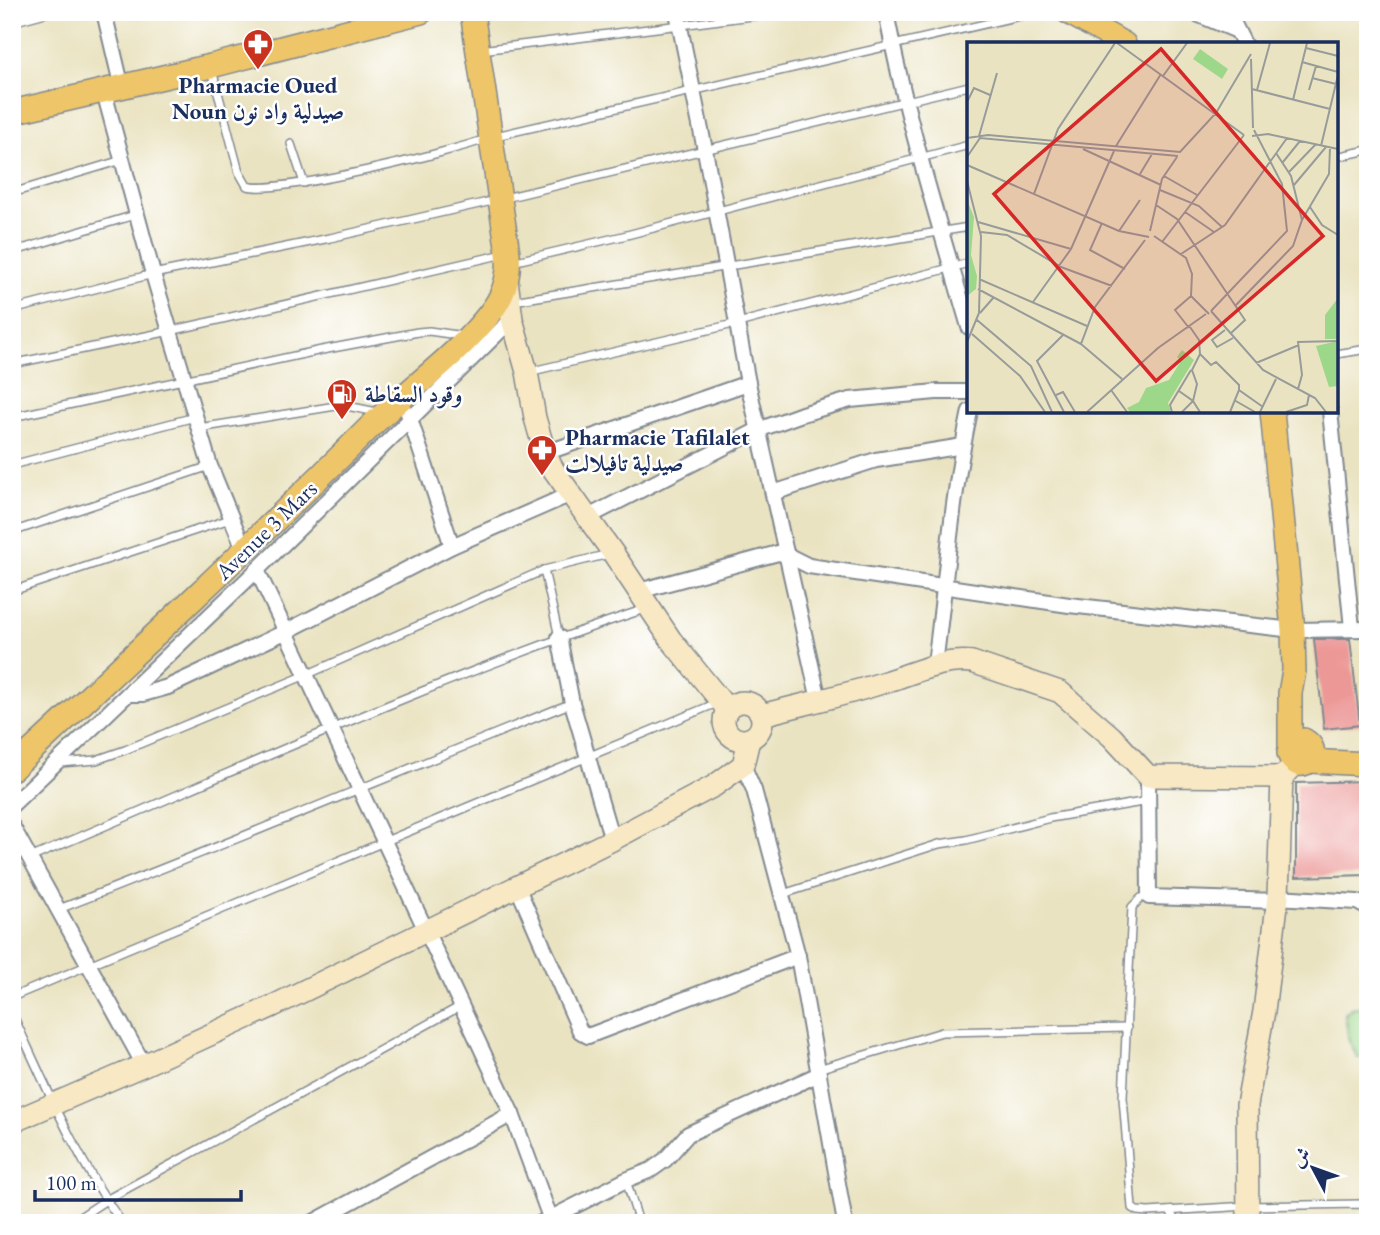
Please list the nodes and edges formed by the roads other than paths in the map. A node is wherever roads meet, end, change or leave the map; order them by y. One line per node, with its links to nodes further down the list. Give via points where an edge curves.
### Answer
1 (49, 12): 12 (lane)
2 (104, 12): 20 (street)
3 (472, 12): 17 (main road)
4 (784, 12): 11 (lane)
5 (886, 12): 16 (street)
6 (1037, 12): 16 (lane)
7 (1068, 12): 14 (main road)
8 (1192, 12): 13 (street)
9 (1228, 12): 13 (street)
10 (412, 13): 18 (main road)
11 (678, 19): 17 (lane); 21 (street)
12 (12, 22)
13 (1235, 30): 15 (street)
14 (1120, 42)
15 (1243, 42)
16 (892, 45): 21 (lane); 22 (street)
17 (477, 51): 24 (main road)
18 (211, 66): 20 (main road); 32 (lane, via 243,182 258,188)
19 (967, 87): 22 (lane)
20 (113, 90): 23 (main road); 31 (street)
21 (692, 91): 24 (lane); 27 (street)
22 (907, 102): 27 (lane); 29 (street)
23 (12, 112)
24 (491, 137): 32 (lane); 34 (main road)
25 (291, 144): 32 (lane)
26 (967, 146): 29 (lane)
27 (705, 150): 34 (lane); 35 (street)
28 (1368, 150): 30 (lane)
29 (922, 157): 35 (lane); 38 (street)
30 (1338, 157)
31 (122, 160): 33 (lane); 36 (street)
32 (303, 183)
33 (12, 193)
34 (501, 199): 43 (lane); 44 (main road)
35 (716, 212): 42 (street); 44 (lane)
36 (138, 214): 39 (lane); 43 (street)
37 (967, 227): 38 (lane)
38 (942, 232): 41 (street); 42 (lane)
39 (12, 252)
40 (967, 263): 41 (lane)
41 (951, 267): 46 (street); 47 (lane)
42 (726, 268): 44 (lane); 47 (street)
43 (153, 274): 45 (lane); 48 (street)
44 (509, 283): 48 (lane); 49 (main road, Avenue 3 Mars); 53 (street); 57 (street)
45 (12, 310)
46 (967, 320)
47 (738, 323): 53 (lane); 55 (street)
48 (170, 331): 52 (lane); 54 (street)
49 (470, 337): 54 (lane, via 418,332); 57 (main road, Avenue 3 Mars)
50 (1368, 349): 51 (lane)
51 (1338, 354)
52 (12, 364)
53 (527, 372): 65 (street)
54 (184, 379): 61 (lane); 62 (street)
55 (748, 383): 63 (street); 65 (street)
56 (967, 392): 63 (street, via 850,400)
57 (398, 411): 62 (lane, via 342,405); 73 (street); 76 (main road, Avenue 3 Mars)
58 (970, 413): 64 (street)
59 (1272, 413): 83 (main road)
60 (1330, 413): 81 (street)
61 (12, 417)
62 (197, 423): 66 (lane); 67 (street)
63 (758, 430): 68 (street); 70 (street)
64 (962, 446): 68 (street, via 876,460); 78 (street)
65 (545, 453): 69 (street)
66 (12, 465)
67 (210, 466): 71 (street); 72 (lane)
68 (773, 493): 75 (street)
69 (571, 494): 70 (street); 73 (street)
70 (588, 517): 74 (street)
71 (230, 519): 76 (street); 79 (lane)
72 (12, 532)
73 (452, 546): 84 (street)
74 (613, 552): 77 (lane); 80 (street)
75 (788, 555): 78 (street, via 809,566); 80 (street, via 772,554); 89 (street)
76 (251, 561): 84 (street); 88 (street); 101 (main road, Avenue 3 Mars)
77 (544, 570): 85 (lane); 87 (lane)
78 (945, 587): 83 (street); 86 (street)
79 (12, 591)
80 (644, 599): 85 (lane); 91 (street)
81 (1352, 628): 82 (street); 83 (street)
82 (1368, 629)
83 (1293, 630): 96 (main road, via 1290,693)
84 (285, 632): 87 (street); 88 (street, via 168,687)
85 (559, 637): 90 (street); 93 (lane)
86 (935, 664): 89 (street); 102 (street, via 972,662 1059,692 1112,737)
87 (306, 675): 93 (street); 98 (lane, via 125,750 96,760)
88 (128, 694): 98 (street)
89 (819, 699): 92 (street)
90 (572, 703): 97 (street); 103 (lane)
91 (724, 706): 92 (street, via 746,702); 94 (street, via 727,733 737,740); 97 (lane)
92 (761, 715): 94 (street, via 761,727)
93 (333, 729): 103 (street); 109 (lane)
94 (749, 740): 100 (street)
95 (1368, 750): 96 (main road)
96 (1300, 757): 99 (main road); 102 (street); 113 (street)
97 (587, 758): 107 (street); 108 (lane)
98 (56, 763): 105 (street)
99 (1368, 764)
100 (743, 765): 107 (street, via 714,786); 111 (street)
101 (12, 769)
102 (1148, 776): 104 (street)
103 (359, 788): 108 (street); 115 (lane)
104 (1148, 801): 111 (lane, via 939,844); 112 (street)
105 (12, 805)
106 (12, 826): 109 (street)
107 (612, 840): 110 (street)
108 (386, 842): 116 (street); 118 (lane)
109 (30, 858): 115 (street)
110 (517, 886): 116 (street); 117 (street, via 580,1031 588,1036)
111 (783, 894): 117 (street)
112 (1149, 897): 113 (street); 122 (lane, via 1132,907)
113 (1278, 899): 114 (street, via 1357,902); 132 (street, via 1247,1105)
114 (1368, 908)
115 (59, 909): 118 (street)
116 (425, 930): 120 (street); 123 (street)
117 (798, 956): 124 (street)
118 (89, 963): 119 (lane); 123 (street)
119 (12, 997)
120 (462, 1006): 126 (street); 129 (lane)
121 (12, 1013): 125 (lane)
122 (1127, 1028): 124 (lane, via 942,1032); 131 (lane, via 1123,1098 1130,1202 1137,1211)
123 (144, 1065): 125 (street)
124 (818, 1071): 128 (street, via 688,1134 660,1165); 138 (street)
125 (54, 1104): 127 (street); 129 (lane)
126 (512, 1114): 133 (street); 136 (street)
127 (12, 1122)
128 (626, 1180): 133 (street); 137 (lane)
129 (106, 1200): 134 (lane); 135 (lane)
130 (1368, 1208): 132 (lane, via 1360,1204)
131 (1170, 1211): 132 (lane); 139 (lane)
132 (1248, 1215)
133 (548, 1221)
134 (71, 1223)
135 (122, 1223)
136 (312, 1223)
137 (639, 1223)
138 (845, 1223)
139 (1176, 1223)

